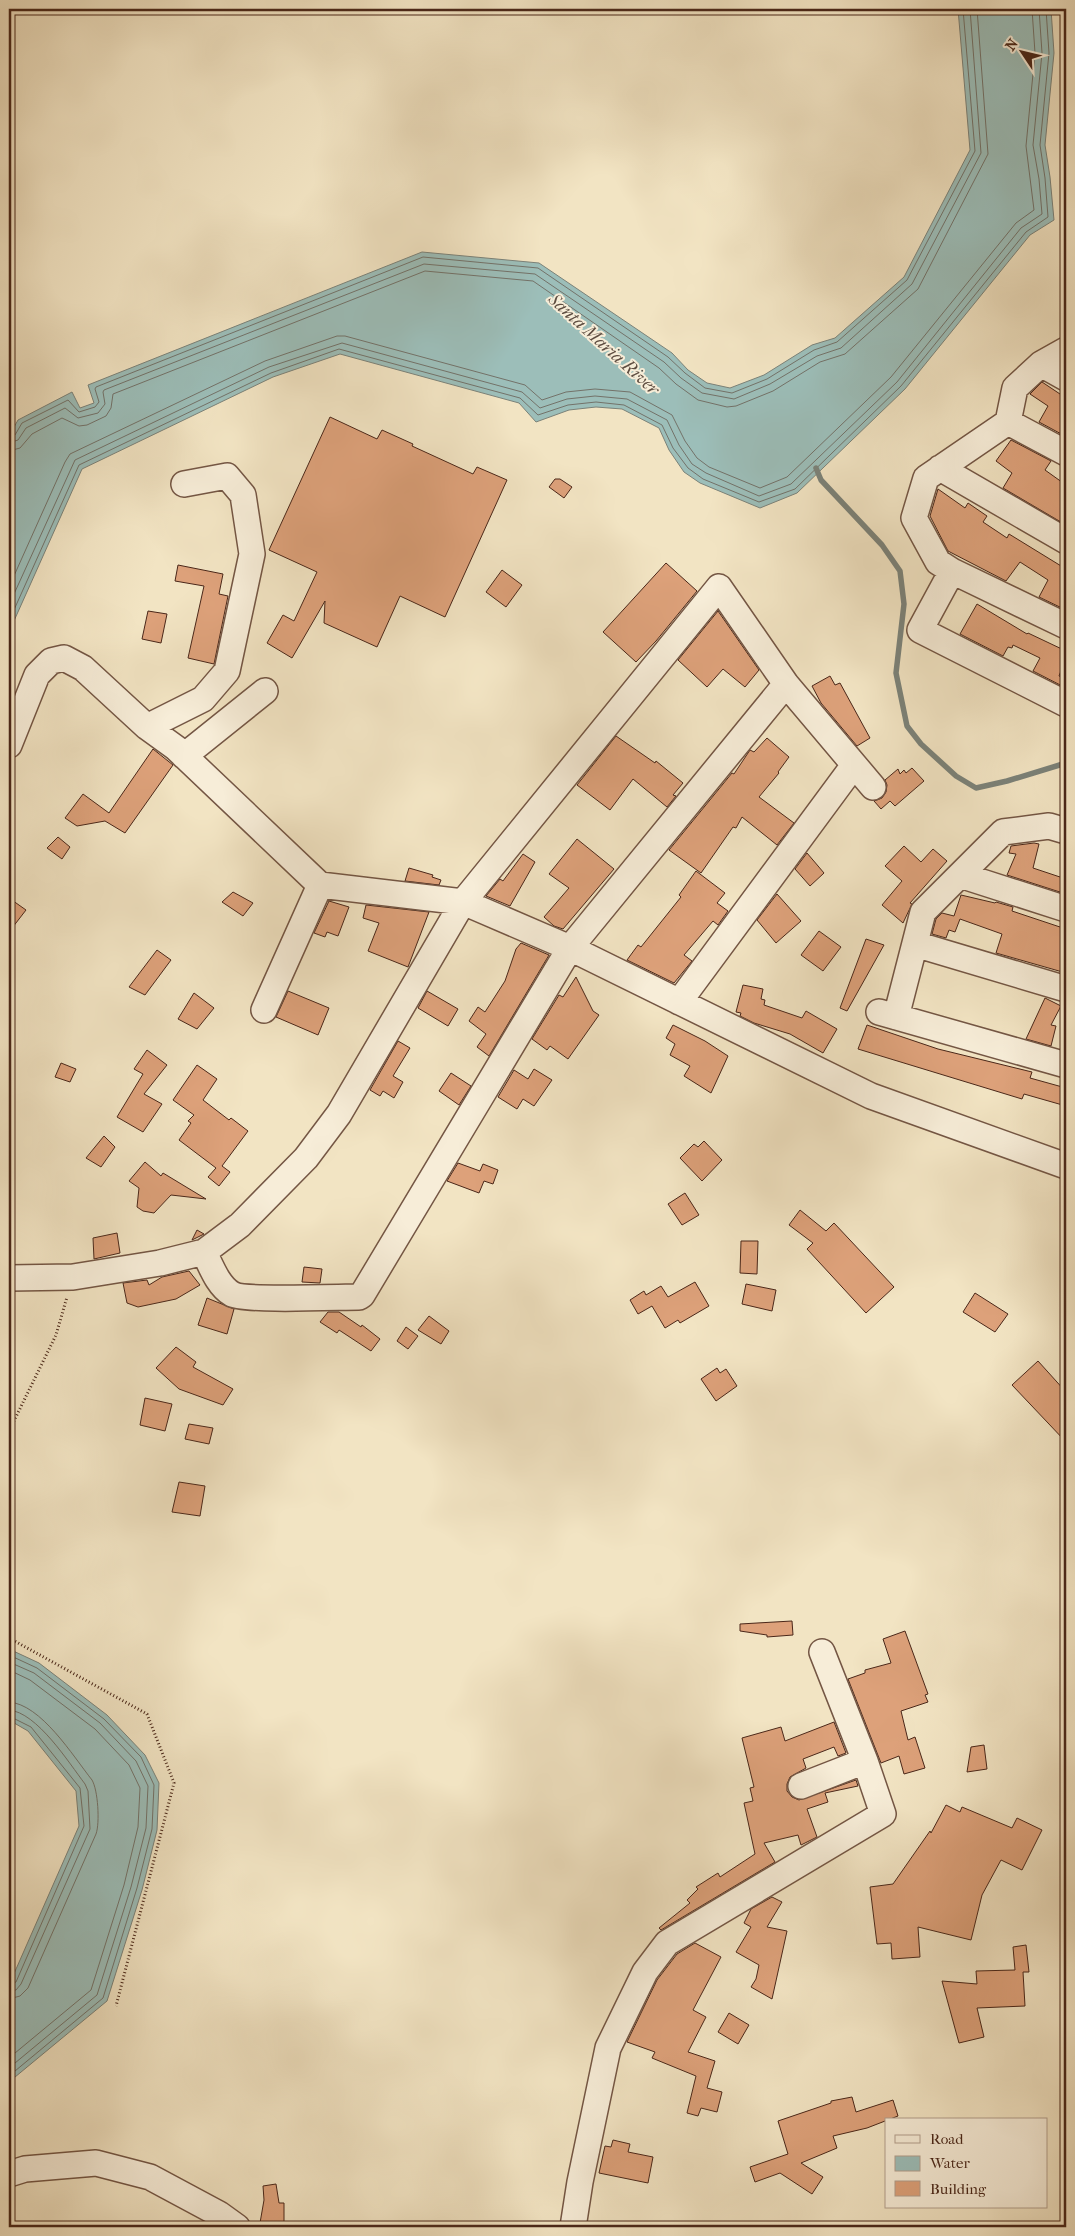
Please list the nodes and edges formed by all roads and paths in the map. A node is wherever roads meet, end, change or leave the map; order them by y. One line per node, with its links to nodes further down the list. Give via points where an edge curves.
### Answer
1 (1066, 350): 2 (street)
2 (1041, 364): 3 (street); 4 (street, via 1015,388)
3 (1066, 378)
4 (1008, 422): 5 (street); 6 (street)
5 (1066, 454)
6 (940, 468): 8 (street); 9 (street, via 926,478 914,518 938,562)
7 (184, 484): 14 (street, via 227,476 243,495 252,554 228,671 204,698)
8 (1066, 542)
9 (952, 571): 10 (street); 13 (street, via 920,630)
10 (1066, 626)
11 (786, 684): 17 (street); 22 (street, via 719,587); 25 (street)
12 (265, 691): 16 (street)
13 (1066, 704)
14 (147, 727): 15 (street, via 83,668 64,658 51,660 37,675); 16 (street)
15 (9, 745)
16 (184, 756): 21 (street)
17 (854, 765): 18 (street); 27 (street)
18 (873, 787)
19 (1066, 831): 20 (street, via 1049,826 1004,832)
20 (960, 875): 23 (street); 24 (street, via 923,912)
21 (320, 885): 22 (street); 28 (street)
22 (463, 902): 25 (street); 31 (street, via 339,1114 306,1158 240,1225)
23 (1066, 909)
24 (915, 944): 26 (street); 29 (street, via 888,1014)
25 (570, 948): 27 (street); 31 (street, via 362,1295 234,1295 225,1289)
26 (1066, 989)
27 (679, 1002): 30 (street, via 871,1096)
28 (264, 1010)
29 (1066, 1065)
30 (1066, 1166)
31 (204, 1252): 32 (street, via 160,1263)
32 (73, 1277): 33 (street); 34 (path, via 56,1335)
33 (9, 1278)
34 (9, 1431)
35 (9, 1638): 39 (path, via 147,1714 174,1783)
36 (822, 1652): 37 (street)
37 (865, 1761): 38 (street); 42 (street, via 883,1814 668,1943 644,1972 608,2048)
38 (801, 1786)
39 (116, 2006)
40 (9, 2174): 41 (street, via 24,2169 96,2163 150,2177)
41 (237, 2227)
42 (573, 2227)

